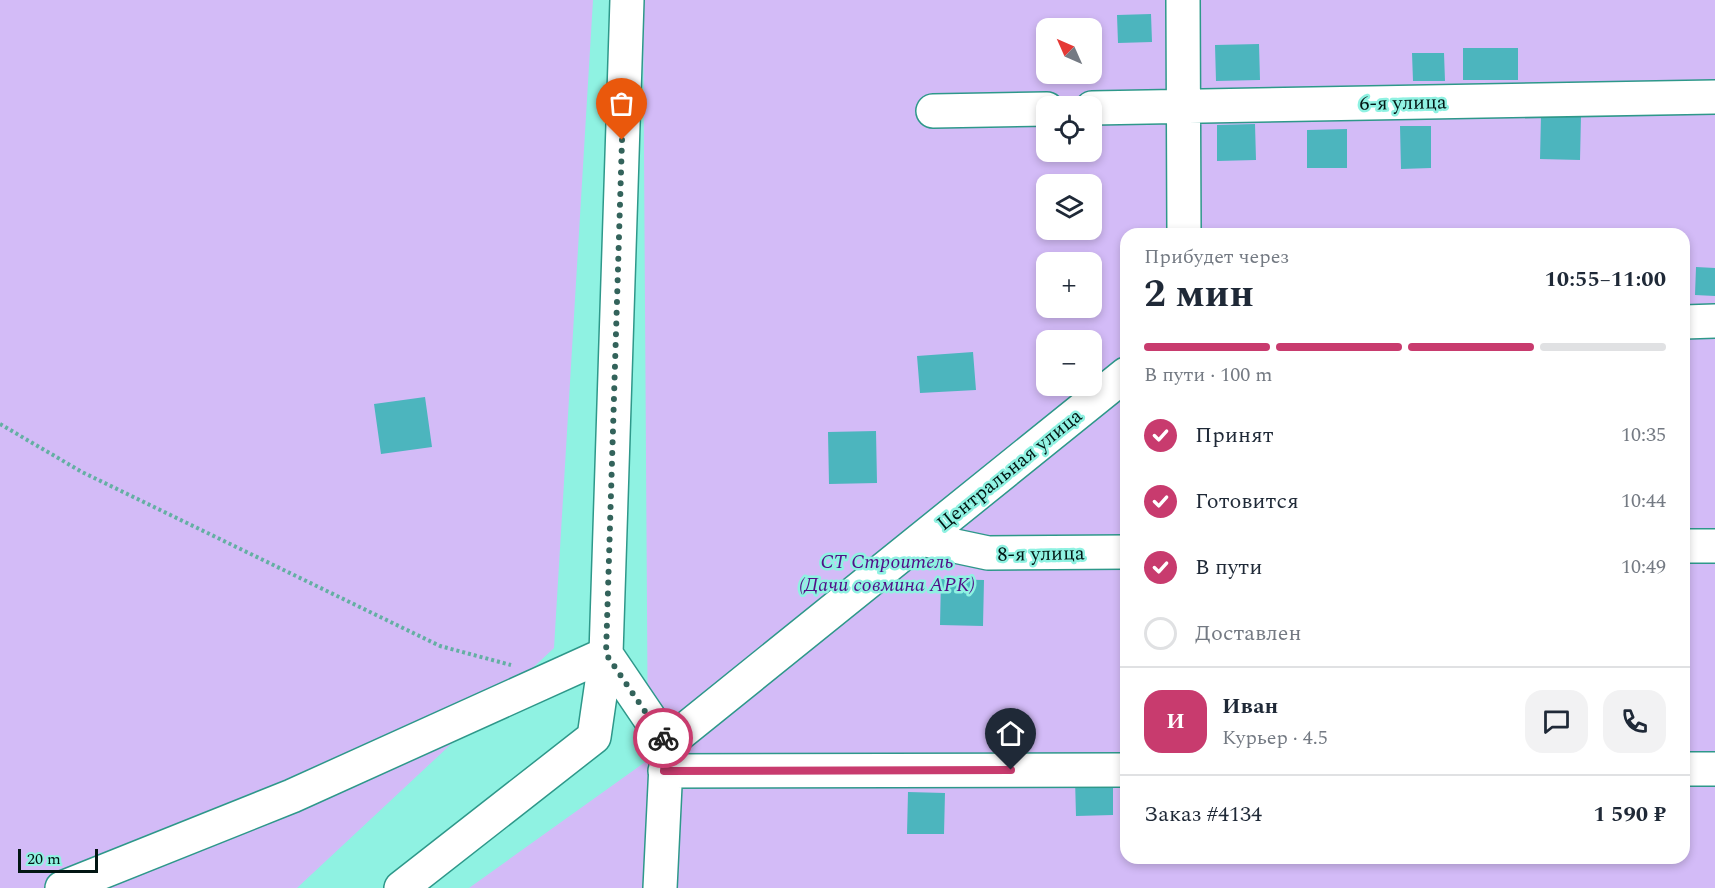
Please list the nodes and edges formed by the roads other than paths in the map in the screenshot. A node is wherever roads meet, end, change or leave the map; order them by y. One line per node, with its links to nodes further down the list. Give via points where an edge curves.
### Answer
1 (627, 0): 16 (street)
2 (1183, 0): 4 (street)
3 (1715, 97): 4 (street, 6-я улица)
4 (1184, 106): 5 (street, 6-я улица); 8 (street)
5 (1102, 108)
6 (1036, 109): 7 (street)
7 (933, 111)
8 (1184, 228)
9 (1715, 321): 10 (street)
10 (1690, 322)
11 (1120, 379): 12 (street, Центральная улица)
12 (922, 539): 15 (street, 8-я улица, via 988,553); 17 (street, Центральная улица)
13 (1690, 546): 14 (street)
14 (1715, 546)
15 (1120, 552)
16 (606, 654): 17 (street); 21 (street, via 292,796); 22 (street, via 594,736)
17 (666, 757): 20 (street); 23 (street)
18 (1690, 769): 19 (street)
19 (1715, 769)
20 (1120, 770)
21 (62, 888)
22 (401, 888)
23 (660, 888)

